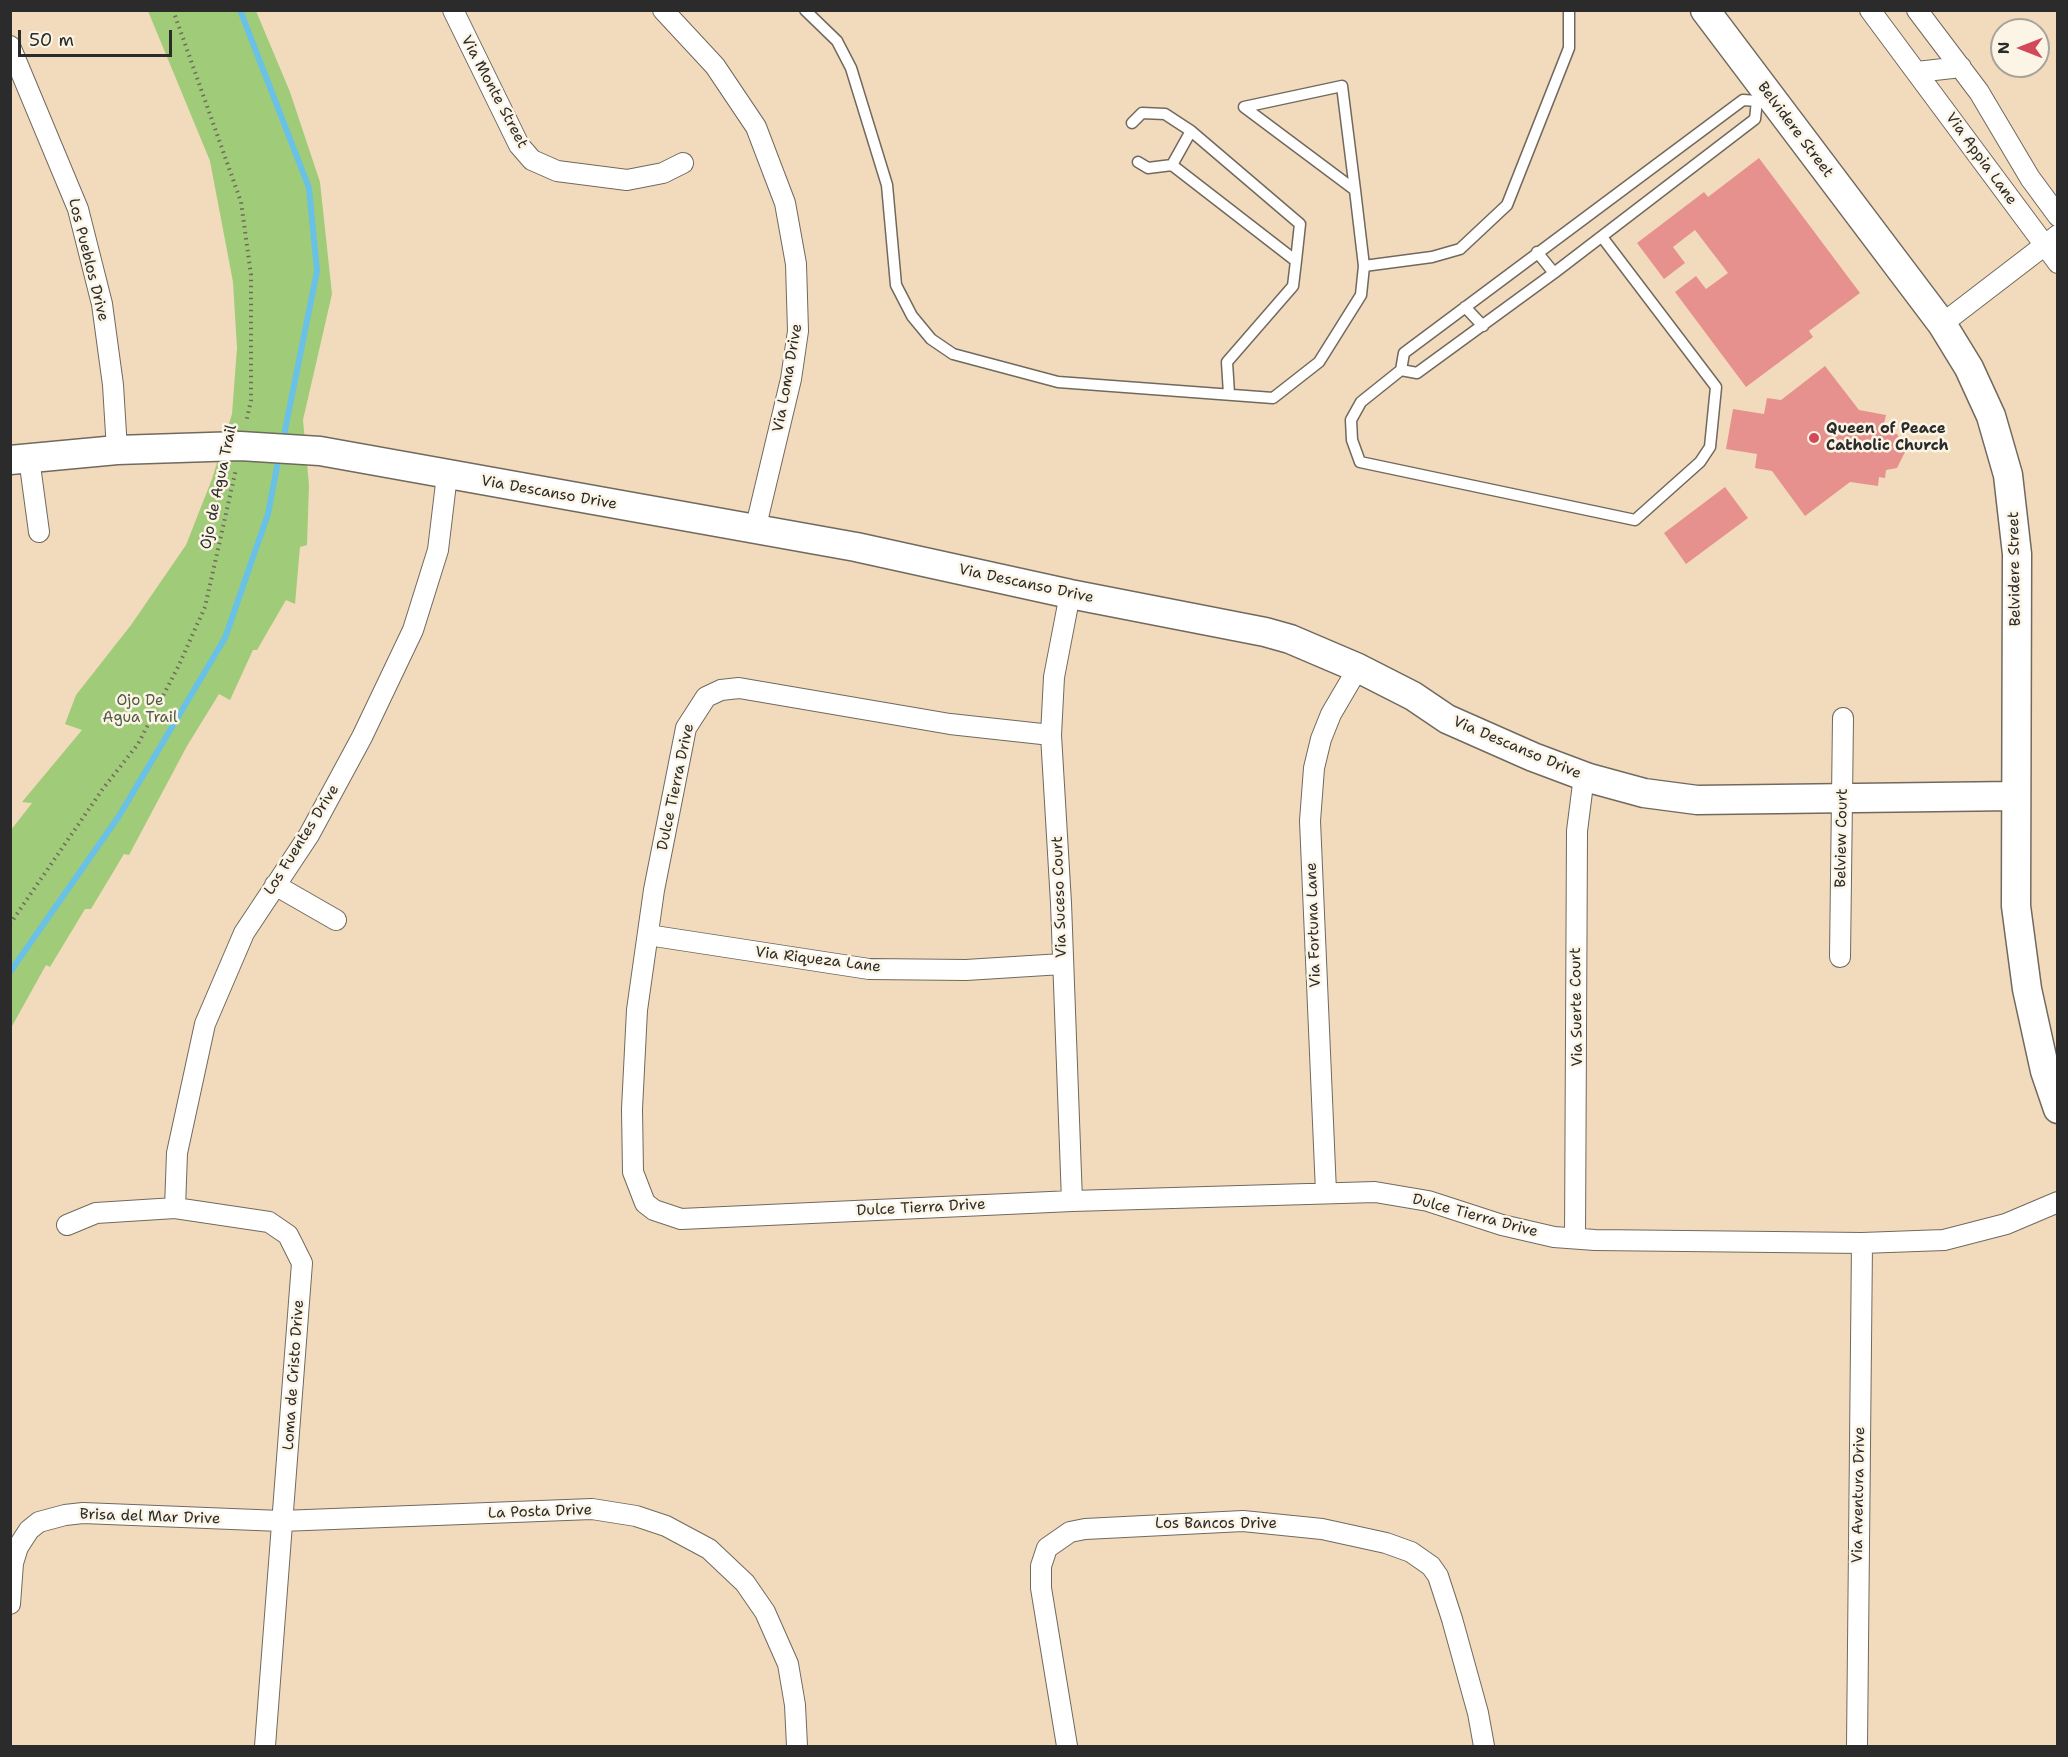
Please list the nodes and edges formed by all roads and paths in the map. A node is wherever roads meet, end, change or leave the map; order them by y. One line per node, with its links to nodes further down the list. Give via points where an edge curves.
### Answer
1 (173, 10): 32 (path, Ojo de Agua Trail, via 241,202 251,275)
2 (453, 10): 16 (street, Via Monte Street, via 519,145 532,160 557,171 627,180 663,173)
3 (663, 10): 36 (street, Via Loma Drive, via 715,66 756,127 785,203 794,254 798,331 791,379)
4 (805, 10): 31 (lane, via 837,41 851,68 887,185 896,285 930,339 953,354 1058,382)
5 (1569, 10): 25 (lane, via 1569,48 1507,205 1460,249)
6 (1705, 10): 12 (street, Belvidere Street)
7 (1870, 10): 11 (street, Via Appia Lane)
8 (1917, 10): 10 (street, Via Appia Lane)
9 (10, 46): 33 (street, Los Pueblos Drive, via 78,209 102,304)
10 (1961, 67): 11 (street); 19 (street, Via Appia Lane)
11 (1917, 72): 21 (street, Via Appia Lane)
12 (1762, 97): 20 (lane, via 1755,119); 22 (lane, via 1743,100); 28 (street, Belvidere Street)
13 (1132, 123): 14 (lane, via 1142,113 1165,114)
14 (1191, 131): 17 (lane); 23 (lane, via 1300,224)
15 (1138, 162): 17 (lane, via 1148,168)
16 (682, 163)
17 (1172, 165): 23 (lane)
18 (1355, 190): 18 (lane, via 1342,86 1244,107 1336,176); 25 (lane)
19 (2058, 216)
20 (1602, 237): 26 (lane); 30 (lane, via 1716,387 1710,447 1700,462 1635,520 1360,462 1352,440 1351,420 1361,402)
21 (2051, 240): 24 (street, Via Appia Lane); 28 (street)
22 (1537, 252): 26 (lane); 27 (lane)
23 (1296, 261): 31 (lane, via 1293,286 1227,362)
24 (2058, 263)
25 (1364, 266): 31 (lane, via 1361,296 1319,362 1273,398)
26 (1554, 273): 29 (lane)
27 (1465, 307): 29 (lane); 30 (lane, via 1404,353)
28 (1942, 324): 43 (street, Belvidere Street, via 1991,416 2015,515)
29 (1483, 326): 30 (lane, via 1417,373)
30 (1401, 370)
31 (1228, 394)
32 (250, 447): 33 (street, Via Descanso Drive); 35 (street, Via Descanso Drive, via 320,451); 47 (path, Ojo de Agua Trail, via 206,608 178,667 138,744)
33 (117, 450): 34 (street, Via Descanso Drive)
34 (20, 459): 37 (street)
35 (447, 475): 36 (street, Via Descanso Drive); 45 (street, Los Fuentes Drive, via 438,549 413,630 309,835)
36 (755, 530): 38 (street, Via Descanso Drive, via 856,547)
37 (39, 532)
38 (1070, 594): 39 (street, Via Descanso Drive, via 1264,632); 41 (street, Via Suceso Court, via 1054,677)
39 (1358, 668): 42 (street, Via Descanso Drive, via 1463,727); 52 (street, Via Fortuna Lane, via 1331,714 1322,739 1314,768 1310,821)
40 (1843, 718): 44 (street, Belview Court)
41 (1051, 735): 48 (street, Dulce Tierra Drive, via 950,724 739,688 706,697 686,728); 50 (street, Via Suceso Court)
42 (1584, 776): 44 (street, Via Descanso Drive, via 1644,793 1697,800); 57 (street, Via Suerte Court, via 1577,831)
43 (2015, 796): 44 (street, Via Descanso Drive); 51 (street, Belvidere Street, via 2014,875 2019,938 2029,999)
44 (1842, 800): 49 (street, Belview Court)
45 (275, 885): 46 (street); 55 (street, Los Fuentes Drive, via 244,933 206,1024 177,1153)
46 (336, 920)
47 (10, 924)
48 (648, 935): 50 (street, Via Riqueza Lane, via 869,969 966,970); 53 (street, Dulce Tierra Drive, via 637,1010 633,1172 642,1197 654,1210 681,1219)
49 (1840, 957)
50 (1062, 964): 53 (street, Via Suceso Court)
51 (2058, 1109)
52 (1326, 1192): 53 (street, Dulce Tierra Drive); 57 (street, Dulce Tierra Drive, via 1375,1192 1428,1201 1502,1225)
53 (1072, 1201)
54 (2058, 1202): 58 (street, Dulce Tierra Drive, via 2006,1224 1944,1240)
55 (175, 1208): 56 (street, Loma de Cristo Drive, via 96,1212); 59 (street, Loma de Cristo Drive, via 269,1222 288,1235 302,1263)
56 (67, 1225)
57 (1575, 1238): 58 (street, Dulce Tierra Drive)
58 (1862, 1243): 65 (street, Via Aventura Drive)
59 (281, 1521): 60 (street, Brisa del Mar Drive, via 83,1513 39,1522 18,1547); 61 (street, Loma de Cristo Drive); 62 (street, La Posta Drive, via 592,1509 636,1516 666,1526 723,1561 765,1612 788,1664)
60 (10, 1604)
61 (265, 1746)
62 (798, 1746)
63 (1067, 1746): 64 (street, Los Bancos Drive, via 1041,1588 1041,1566 1047,1548 1070,1532 1085,1529 1243,1521 1322,1529 1386,1543 1411,1552 1431,1566 1452,1619)
64 (1484, 1746)
65 (1857, 1746)

